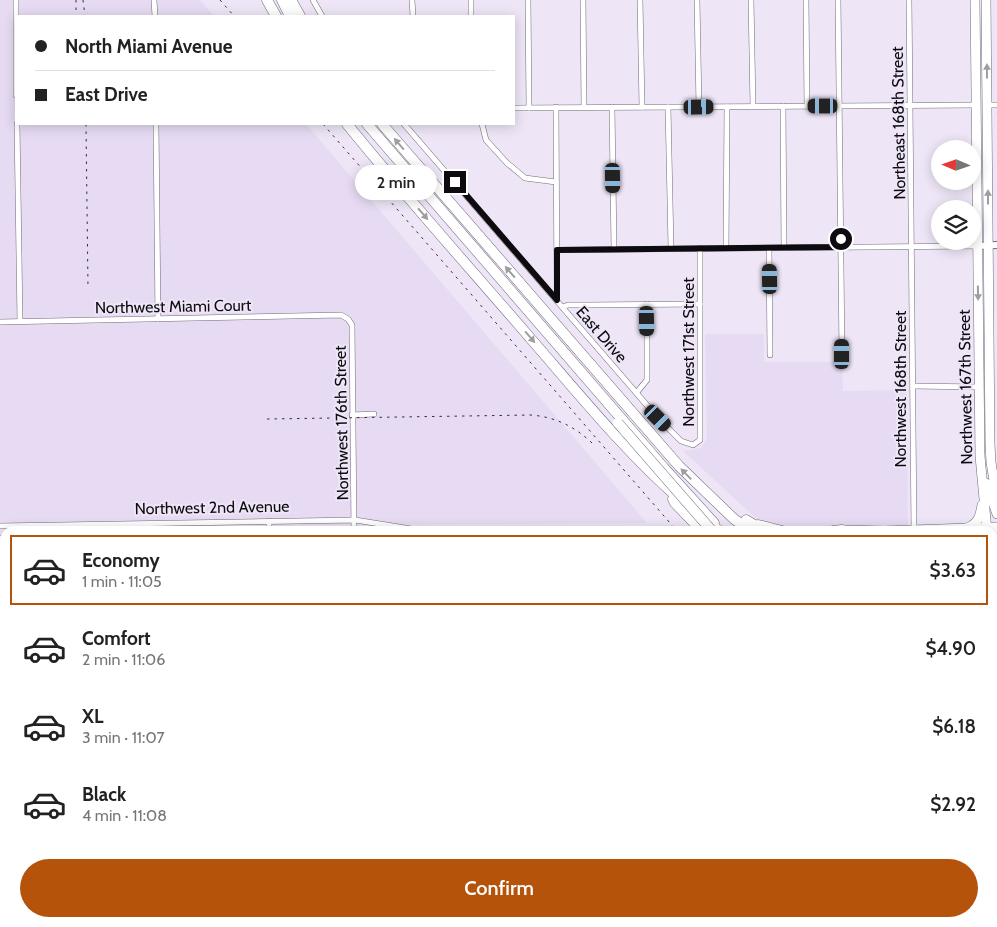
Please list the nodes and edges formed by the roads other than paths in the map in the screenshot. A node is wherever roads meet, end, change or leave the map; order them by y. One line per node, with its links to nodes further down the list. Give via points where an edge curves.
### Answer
1 (16, 0): 20 (street)
2 (154, 0): 21 (street)
3 (267, 0): 22 (highway)
4 (274, 0): 23 (highway)
5 (282, 0): 24 (highway)
6 (291, 0): 25 (highway)
7 (313, 0): 26 (street)
8 (412, 0): 27 (street)
9 (470, 0): 28 (street)
10 (528, 0): 46 (street)
11 (583, 0): 39 (street)
12 (640, 0): 41 (street)
13 (697, 0): 43 (street)
14 (751, 0): 34 (street)
15 (806, 0): 36 (street)
16 (838, 0): 37 (street)
17 (909, 0): 30 (street, Northeast 168th Street)
18 (975, 0): 29 (main road, Northwest 167th Street)
19 (986, 0): 32 (main road, Northwest 167th Street, one-way to 19)
20 (16, 15)
21 (155, 15)
22 (275, 15)
23 (282, 15)
24 (290, 15)
25 (299, 15)
26 (321, 15)
27 (413, 15)
28 (471, 15)
29 (976, 88): 31 (main road, Northwest 167th Street); 32 (main road)
30 (910, 105): 31 (street); 37 (street); 60 (street, Northeast 168th Street)
31 (976, 105): 47 (main road); 57 (main road, Northwest 167th Street)
32 (987, 105): 33 (street); 47 (main road, Northwest 167th Street)
33 (997, 105)
34 (753, 106): 35 (street); 44 (street)
35 (783, 106): 36 (street); 67 (street)
36 (807, 106): 37 (street)
37 (839, 106): 59 (street)
38 (556, 107): 39 (street); 46 (street); 56 (street)
39 (584, 107): 40 (street)
40 (612, 107): 41 (street); 62 (street)
41 (642, 107): 42 (street)
42 (668, 107): 43 (street); 63 (street)
43 (699, 107): 44 (street)
44 (727, 107): 65 (street)
45 (515, 108): 46 (street)
46 (529, 108)
47 (987, 119): 58 (main road, Northwest 167th Street, one-way to 47)
48 (17, 125): 76 (street)
49 (156, 125): 75 (street)
50 (348, 125): 90 (highway, one-way to 90, via 564,377)
51 (361, 125): 87 (highway)
52 (368, 125): 87 (highway)
53 (383, 125): 104 (highway, one-way to 53, via 722,507 679,466)
54 (405, 125): 70 (street, East Drive)
55 (482, 125): 56 (street, via 486,140 525,178)
56 (556, 182): 68 (street)
57 (977, 200)
58 (993, 245): 83 (main road, Northwest 167th Street)
59 (841, 247): 60 (street); 67 (street); 78 (street)
60 (911, 247): 61 (street); 81 (street, Northwest 168th Street)
61 (931, 247)
62 (614, 248): 63 (street); 68 (street)
63 (671, 248): 64 (street)
64 (700, 248): 65 (street); 72 (street, Northwest 171st Street)
65 (726, 248): 66 (street)
66 (769, 248): 67 (street); 79 (street)
67 (784, 248)
68 (557, 250): 70 (street)
69 (978, 250): 80 (main road, Northwest 167th Street, one-way to 80)
70 (557, 300): 73 (street, East Drive)
71 (647, 304): 72 (street); 73 (street); 84 (street, via 647,380)
72 (700, 304): 88 (street, Northwest 171st Street, via 700,440 693,445)
73 (563, 307): 84 (street, East Drive)
74 (345, 316): 75 (street, Northwest Miami Court); 86 (street, Northwest 176th Street, via 352,325)
75 (158, 319): 76 (street, Northwest Miami Court)
76 (20, 321): 77 (street, Northwest Miami Court)
77 (0, 322)
78 (842, 354)
79 (770, 355)
80 (979, 370): 82 (main road, Northwest 167th Street); 83 (main road)
81 (913, 386): 82 (street); 105 (street, Northwest 168th Street)
82 (979, 386): 89 (main road, Northwest 167th Street)
83 (993, 386): 92 (main road, Northwest 167th Street, via 991,462)
84 (637, 392): 88 (street, East Drive, via 658,418)
85 (374, 414): 86 (street)
86 (352, 415): 94 (street, Northwest 176th Street)
87 (620, 421): 101 (highway, bridge); 103 (highway)
88 (686, 444)
89 (980, 466): 91 (main road, Northwest 167th Street); 93 (main road)
90 (670, 491): 100 (highway, via 675,503); 102 (highway)
91 (984, 497): 106 (main road, via 977,522); 107 (main road, Northwest 167th Street)
92 (997, 500)
93 (997, 514)
94 (355, 520): 95 (street, Northwest 2nd Avenue); 98 (street, Northwest 176th Street); 99 (street, Northwest 2nd Avenue)
95 (269, 521): 96 (street, Northwest 2nd Avenue); 97 (street)
96 (156, 526)
97 (269, 526)
98 (354, 526)
99 (393, 526)
100 (697, 526)
101 (708, 526)
102 (715, 526)
103 (716, 526)
104 (749, 526)
105 (914, 526)
106 (971, 526)
107 (989, 526)

